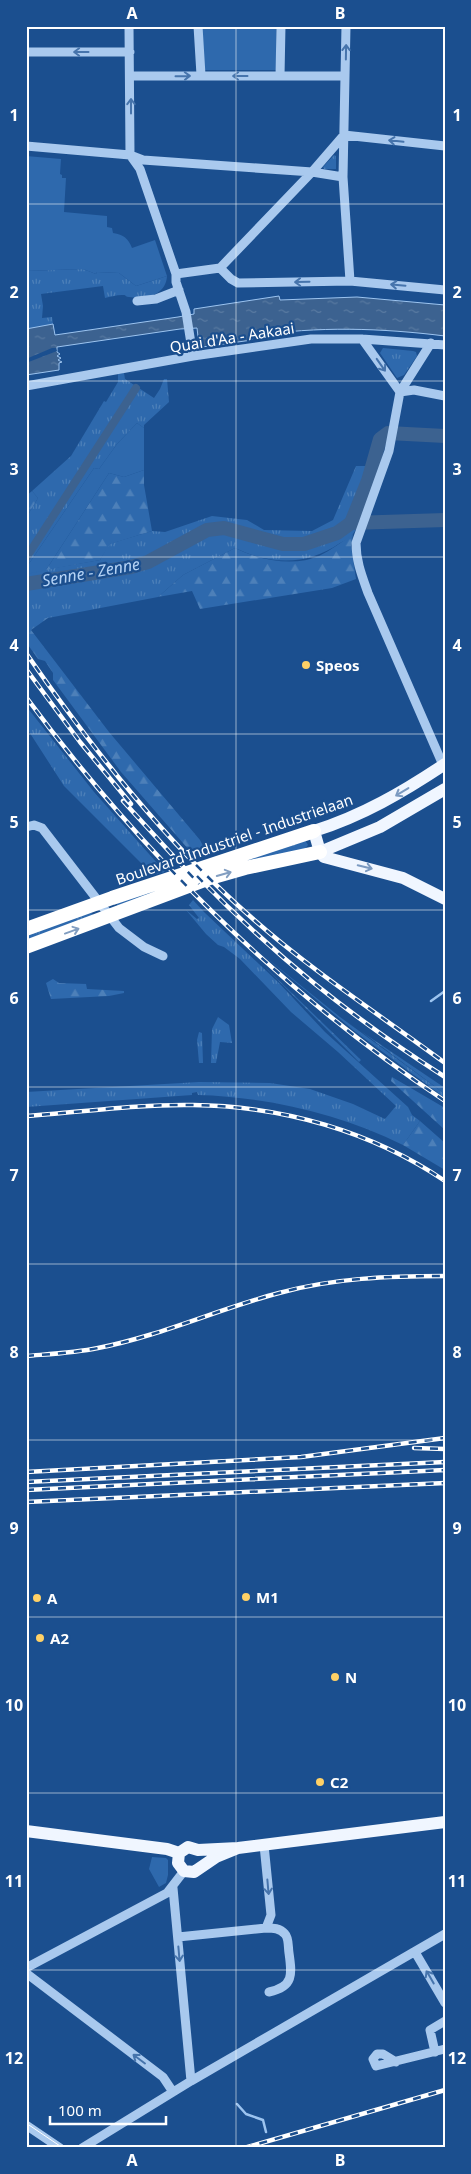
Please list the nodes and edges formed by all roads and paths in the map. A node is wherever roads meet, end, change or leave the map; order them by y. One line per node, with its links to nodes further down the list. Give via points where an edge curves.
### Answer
1 (130, 26): 6 (street)
2 (198, 26): 7 (street)
3 (281, 26): 9 (street)
4 (346, 26): 10 (street, one-way to 4)
5 (26, 52): 6 (street, one-way to 5)
6 (130, 52): 8 (street)
7 (201, 75): 8 (street, one-way to 7); 9 (street, one-way to 7)
8 (130, 76): 14 (street, one-way to 8)
9 (280, 76): 10 (street)
10 (345, 76): 11 (street)
11 (344, 135): 13 (street, one-way to 11); 15 (street); 16 (street)
12 (26, 146): 14 (street)
13 (445, 146)
14 (130, 155): 15 (street, via 143,160); 18 (street, via 140,169)
15 (312, 172): 16 (street); 17 (street)
16 (343, 177): 19 (street)
17 (220, 268): 18 (street); 19 (street, one-way to 17, via 238,282)
18 (176, 274): 20 (street)
19 (350, 281): 21 (street, one-way to 19)
20 (179, 290): 22 (street, via 156,299); 26 (street)
21 (445, 290)
22 (137, 301)
23 (362, 339): 24 (street, Quai d'Aa - Aakaai); 26 (street, Quai d'Aa - Aakaai, via 311,339); 28 (street, one-way to 28)
24 (432, 343): 25 (street, Quai d'Aa - Aakaai); 28 (street)
25 (445, 345)
26 (193, 352): 27 (street, Quai d'Aa - Aakaai)
27 (26, 386)
28 (400, 392): 29 (street, via 414,390); 30 (street, via 390,451 356,550 365,586)
29 (445, 396)
30 (444, 766): 33 (main road, Boulevard Industriel - Industrielaan, one-way to 33, via 349,820)
31 (445, 789): 34 (main road, Boulevard Industriel - Industrielaan, via 380,827)
32 (26, 827): 36 (street, via 38,826 46,832)
33 (314, 831): 34 (main road); 36 (highway, Boulevard Industriel - Industrielaan)
34 (320, 852): 35 (main road, one-way to 35, via 332,860 403,878); 37 (highway, Boulevard Industriel - Industrielaan, one-way to 34, via 210,878)
35 (445, 899)
36 (99, 902): 37 (street); 38 (highway, Boulevard Industriel - Industrielaan)
37 (110, 916): 39 (highway, Boulevard Industriel - Industrielaan, one-way to 37); 40 (street, via 118,928)
38 (26, 929)
39 (26, 947)
40 (163, 956)
41 (445, 1822): 43 (main road)
42 (26, 1831): 46 (main road)
43 (264, 1845): 44 (main road); 50 (street, one-way to 50, via 271,1914)
44 (238, 1848): 45 (main road); 47 (main road)
45 (198, 1850): 46 (main road, via 188,1847); 47 (main road)
46 (179, 1853): 48 (main road, via 178,1863)
47 (202, 1865): 48 (main road, via 194,1872)
48 (184, 1871): 49 (street)
49 (173, 1888): 52 (street); 54 (street)
50 (266, 1928): 52 (street); 56 (street, via 278,1929 285,1934 291,1972 285,1985)
51 (445, 1934): 53 (street)
52 (178, 1937): 62 (street, one-way to 62)
53 (415, 1952): 57 (street, one-way to 53); 62 (street)
54 (26, 1968)
55 (26, 1973): 63 (street, one-way to 55, via 163,2077)
56 (269, 1992)
57 (445, 2003)
58 (445, 2021): 60 (street, via 430,2030)
59 (445, 2049): 60 (street)
60 (435, 2052): 61 (street)
61 (396, 2062)
62 (191, 2081): 63 (street)
63 (173, 2092): 66 (street)
64 (26, 2125): 65 (street)
65 (60, 2148)
66 (82, 2148)

